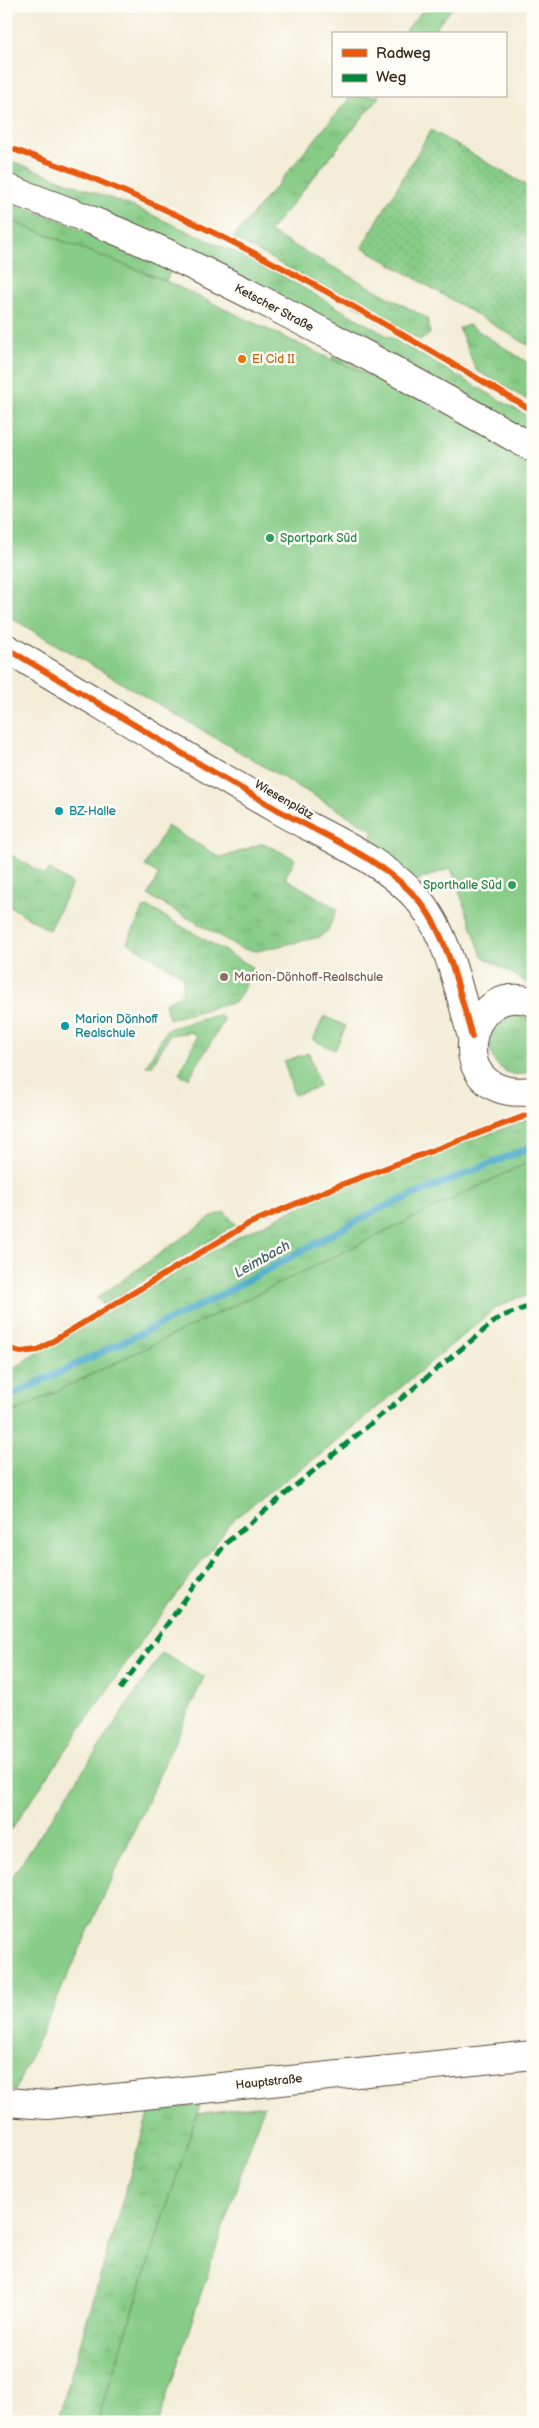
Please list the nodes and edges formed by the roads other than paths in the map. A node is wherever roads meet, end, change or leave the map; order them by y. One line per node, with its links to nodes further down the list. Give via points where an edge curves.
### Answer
1 (6, 188): 2 (street, Ketscher Straße, via 72,212 183,261)
2 (533, 448)
3 (6, 648): 5 (street, Wiesenplätz, via 385,869 406,886 423,905 441,935)
4 (533, 1002): 5 (street, Wiesenplätz, via 506,1000 493,1005 478,1020)
5 (472, 1037): 6 (street, Wiesenplätz, via 472,1060 491,1085 512,1093)
6 (533, 1091)
7 (533, 2054): 8 (street, Hauptstraße, via 47,2105)
8 (6, 2102)

